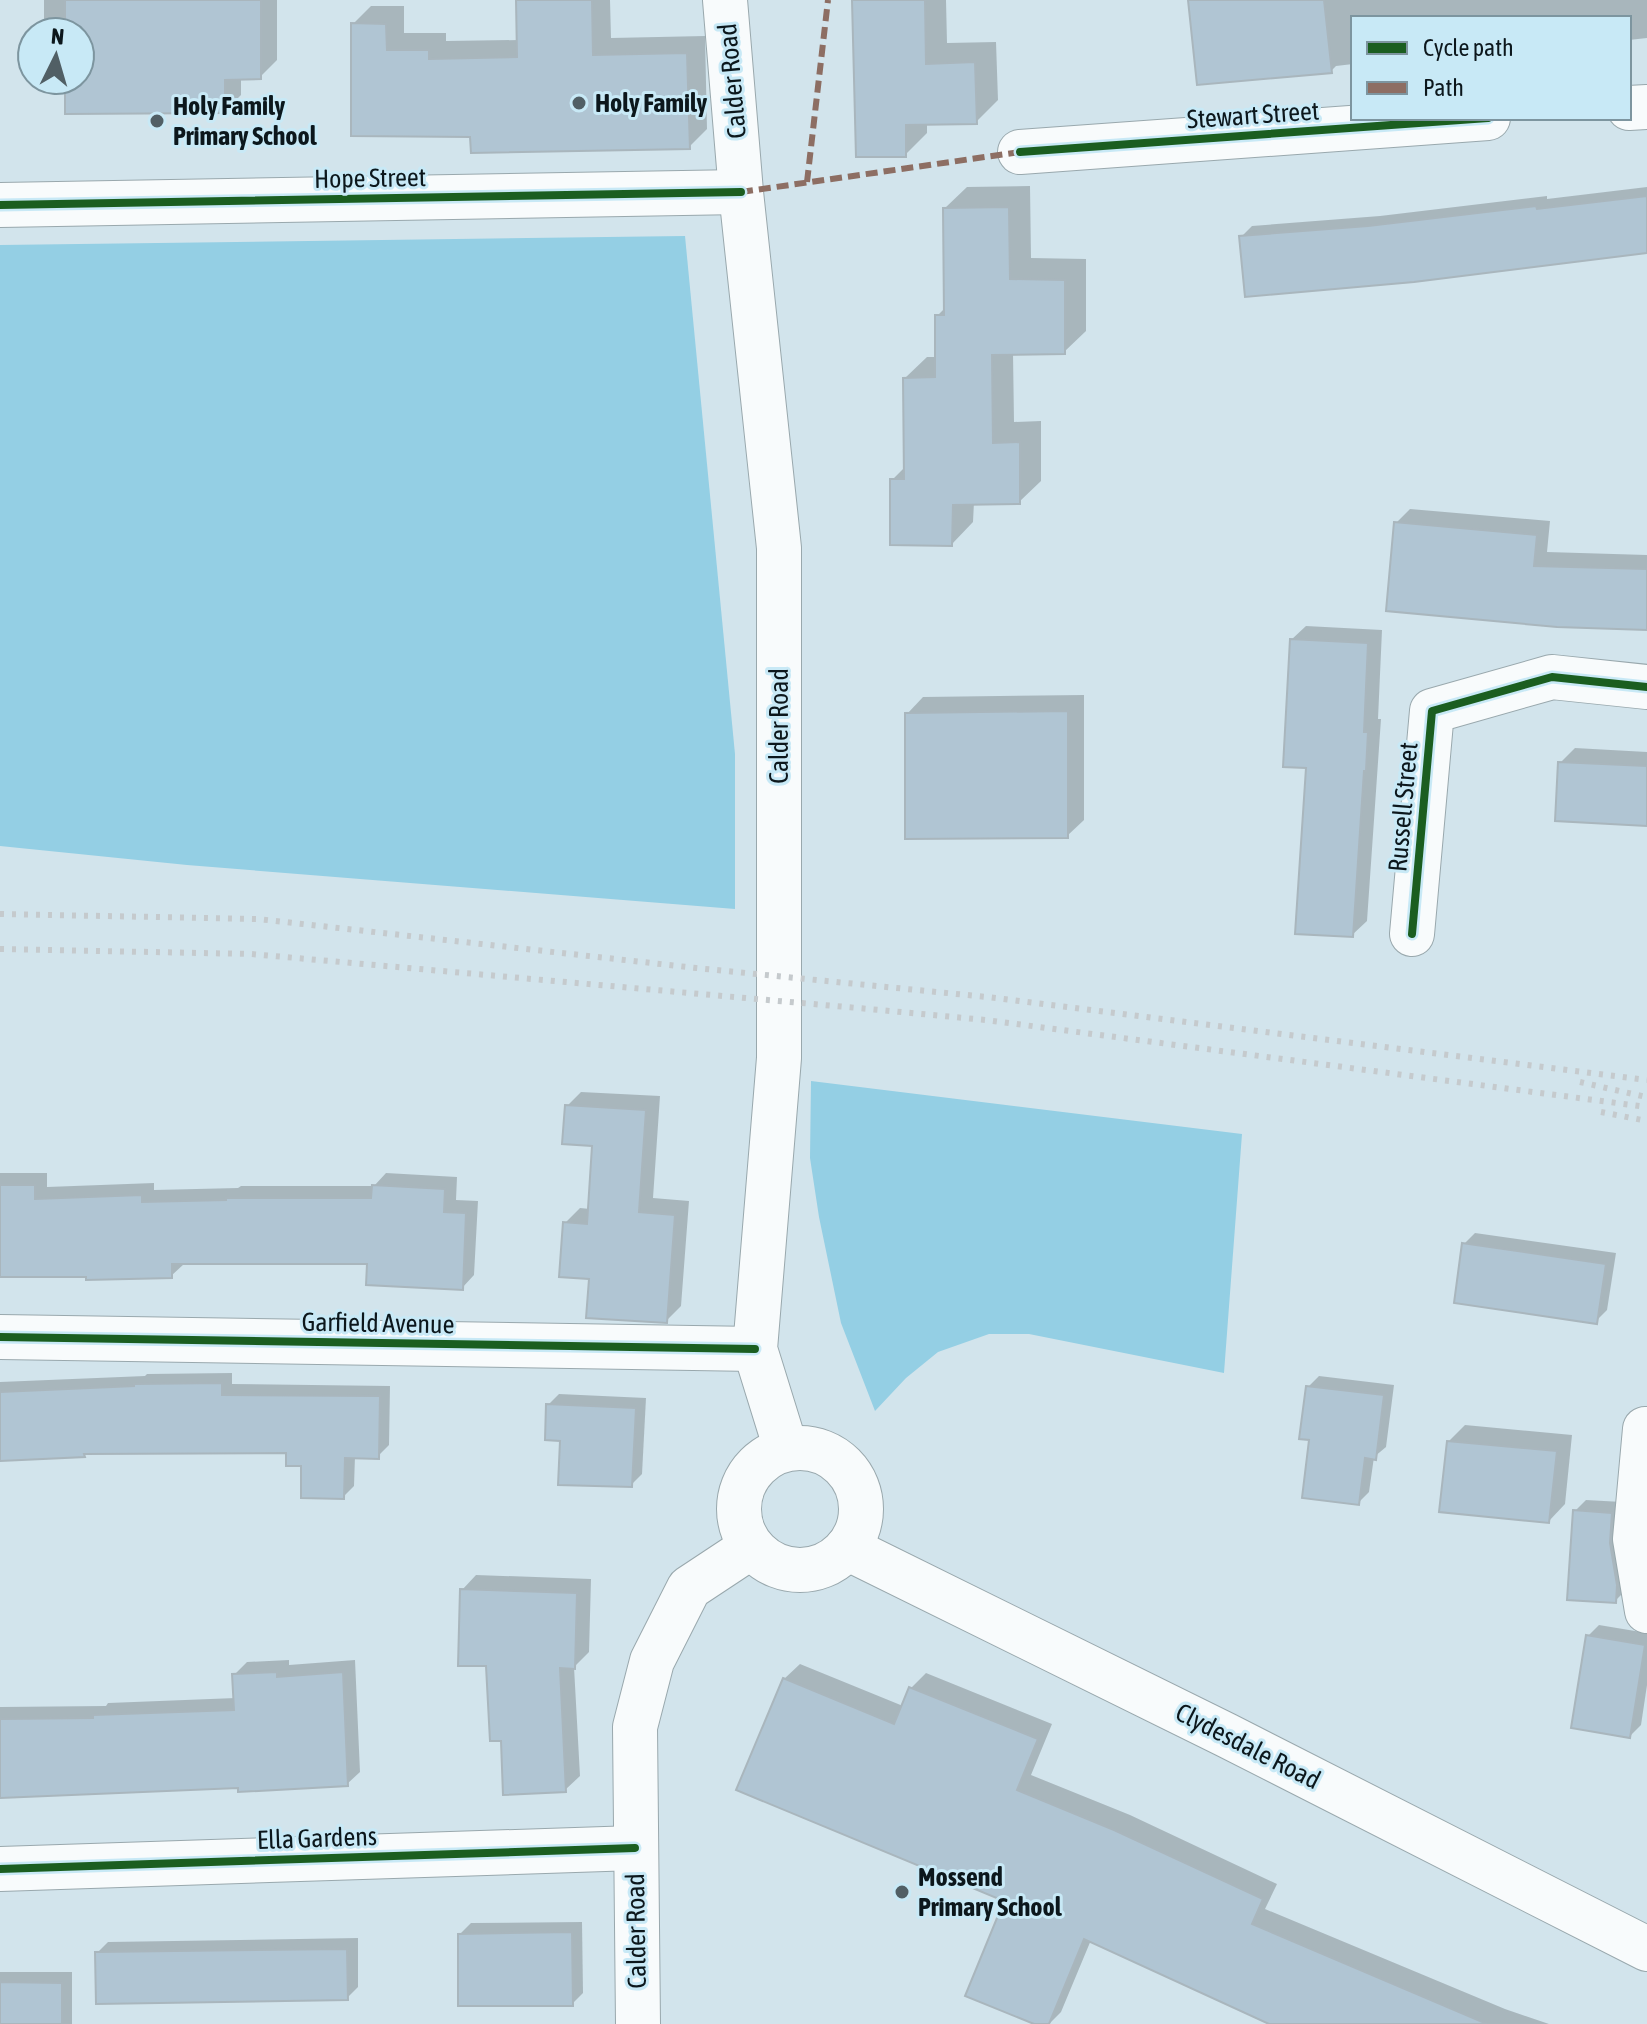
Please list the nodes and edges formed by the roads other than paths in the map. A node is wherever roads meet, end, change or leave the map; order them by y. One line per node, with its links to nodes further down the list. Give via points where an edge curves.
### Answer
1 (725, 0): 4 (street, Calder Road)
2 (1460, 120): 3 (street, Stewart Street)
3 (1020, 152)
4 (741, 192): 5 (street, Hope Street); 9 (street, Calder Road, via 779,548 779,1058)
5 (0, 205)
6 (1647, 687): 7 (street, Russell Street, via 1552,677 1432,711)
7 (1412, 934)
8 (0, 1337): 9 (street, Garfield Avenue)
9 (755, 1349): 11 (street, Calder Road)
10 (1647, 1430): 14 (street, via 1635,1539)
11 (786, 1449): 12 (street, via 767,1457 742,1489 741,1529); 13 (street, via 825,1453 853,1479 861,1515)
12 (751, 1547): 13 (street, via 764,1560 799,1571 817,1568); 15 (street, Calder Road, via 689,1588 652,1661 635,1727)
13 (847, 1548): 17 (street, Clydesdale Road)
14 (1647, 1611)
15 (635, 1848): 16 (street, Ella Gardens); 18 (street, Calder Road)
16 (0, 1869)
17 (1647, 1949)
18 (638, 2024)

